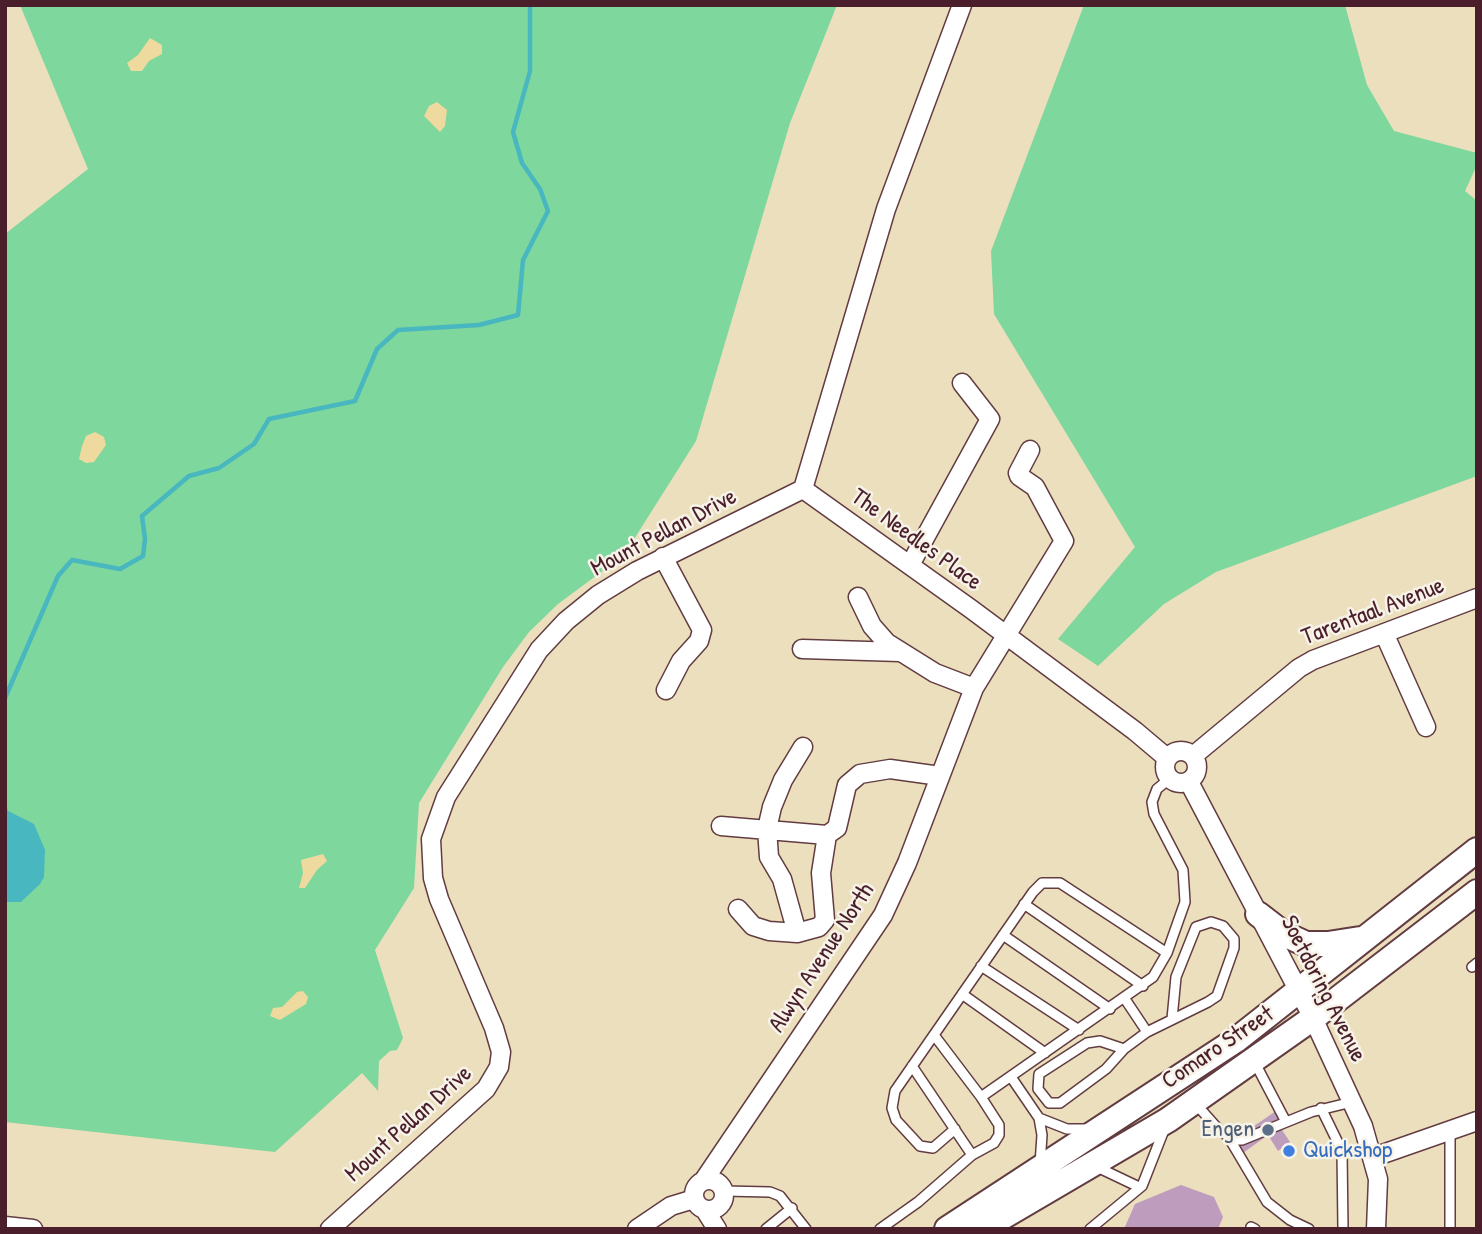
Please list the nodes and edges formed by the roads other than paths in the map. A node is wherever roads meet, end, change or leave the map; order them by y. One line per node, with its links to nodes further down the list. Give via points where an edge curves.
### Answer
1 (962, 5): 4 (street, via 886,209)
2 (962, 383): 6 (street, via 990,419)
3 (1030, 450): 9 (street, Alwyn Avenue North, via 1019,476 1035,486 1064,541)
4 (803, 489): 5 (street, Mount Pellan Drive); 6 (street, The Needles Place)
5 (663, 557): 14 (street, via 702,629 699,641 681,661); 73 (street, Mount Pellan Drive, via 598,595 539,650 446,797 431,839 436,889 494,1028 501,1052 499,1067 486,1089)
6 (911, 565): 9 (street, The Needles Place)
7 (858, 597): 12 (street, via 872,626)
8 (1477, 598): 10 (street, Tarentaal Avenue)
9 (1003, 633): 13 (street, Alwyn Avenue North); 18 (street)
10 (1384, 633): 15 (street); 17 (street, Tarentaal Avenue, via 1299,667)
11 (802, 649): 12 (street)
12 (901, 652): 13 (street, via 935,673)
13 (974, 688): 19 (street, Alwyn Avenue North)
14 (666, 690)
15 (1426, 727)
16 (803, 747): 23 (street, via 779,789)
17 (1193, 756): 18 (street, via 1179,751); 21 (street, via 1197,769)
18 (1167, 758): 20 (street, via 1164,765)
19 (940, 776): 24 (street, via 880,769 860,774 847,785 837,828); 66 (street, Alwyn Avenue North, via 883,915)
20 (1169, 779): 21 (street); 33 (lane, via 1157,789 1152,802 1183,870 1186,887)
21 (1189, 782): 29 (street, Soetdoring Avenue)
22 (721, 826): 23 (street)
23 (767, 829): 24 (street); 30 (street, via 769,857 782,879)
24 (827, 835): 30 (street, via 821,873 825,920 819,927)
25 (1477, 850): 32 (street, Comaro Street)
26 (1477, 891): 40 (street, Comaro Street)
27 (1024, 904): 31 (lane); 33 (lane, via 1042,883 1060,883); 35 (lane)
28 (738, 909): 30 (street, via 753,926)
29 (1258, 914): 32 (street, via 1284,934 1306,943); 36 (street, Soetdoring Avenue)
30 (797, 933)
31 (1003, 935): 34 (lane); 39 (lane)
32 (1360, 939): 36 (street, Comaro Street)
33 (1167, 953): 35 (lane)
34 (981, 966): 37 (lane); 42 (lane)
35 (1143, 986): 38 (lane)
36 (1298, 992): 40 (street, Soetdoring Avenue); 59 (street, Comaro Street, via 1236,1040)
37 (962, 995): 44 (lane); 46 (lane)
38 (1125, 999): 39 (lane); 43 (lane)
39 (1110, 1009): 42 (lane)
40 (1313, 1018): 47 (street, Comaro Street); 52 (street, Soetdoring Avenue)
41 (1172, 1019): 41 (lane, via 1176,977 1196,927 1211,922 1223,926 1234,939 1234,948 1222,990); 43 (lane)
42 (1079, 1030): 46 (lane)
43 (1147, 1031): 45 (lane)
44 (934, 1035): 48 (lane); 50 (lane)
45 (1124, 1049): 45 (lane, via 1106,1069 1059,1104 1049,1103 1038,1089 1039,1074 1087,1043 1100,1041)
46 (1045, 1053): 49 (lane)
47 (1254, 1060): 51 (street, Comaro Street); 57 (lane)
48 (912, 1066): 58 (lane); 58 (lane, via 892,1099 896,1120 927,1149)
49 (1011, 1077): 50 (lane); 54 (lane)
50 (981, 1097): 62 (lane, via 999,1125 999,1135)
51 (1194, 1102): 55 (street, Comaro Street); 61 (lane)
52 (1353, 1102): 53 (lane); 63 (street, Soetdoring Avenue)
53 (1321, 1108): 57 (lane); 83 (lane, via 1343,1158)
54 (1040, 1118): 59 (lane, via 1067,1129); 64 (lane)
55 (1168, 1120): 65 (street, Comaro Street); 67 (lane)
56 (1477, 1121): 60 (street)
57 (1286, 1122): 61 (lane, via 1252,1138)
58 (955, 1129): 62 (lane)
59 (1095, 1130): 64 (street, Comaro Street)
60 (1450, 1130): 63 (street); 85 (lane)
61 (1229, 1138): 82 (lane, via 1267,1202)
62 (972, 1155): 78 (lane)
63 (1374, 1157): 84 (street, Soetdoring Avenue, via 1379,1205)
64 (1040, 1166): 79 (street, Comaro Street)
65 (1093, 1166): 67 (lane); 80 (street, Comaro Street)
66 (704, 1180): 68 (street, via 712,1180); 69 (street, via 697,1184)
67 (1141, 1187): 81 (lane)
68 (724, 1191): 69 (street, via 720,1206); 70 (lane, via 770,1192)
69 (699, 1205): 74 (street, via 671,1206); 75 (street)
70 (792, 1208): 76 (lane); 77 (lane)
71 (5, 1226): 72 (street)
72 (33, 1229)
73 (330, 1229)
74 (637, 1229)
75 (717, 1229)
76 (766, 1229)
77 (806, 1229)
78 (880, 1229)
79 (947, 1229)
80 (982, 1229)
81 (1090, 1229)
82 (1310, 1229)
83 (1343, 1229)
84 (1376, 1229)
85 (1450, 1229)

